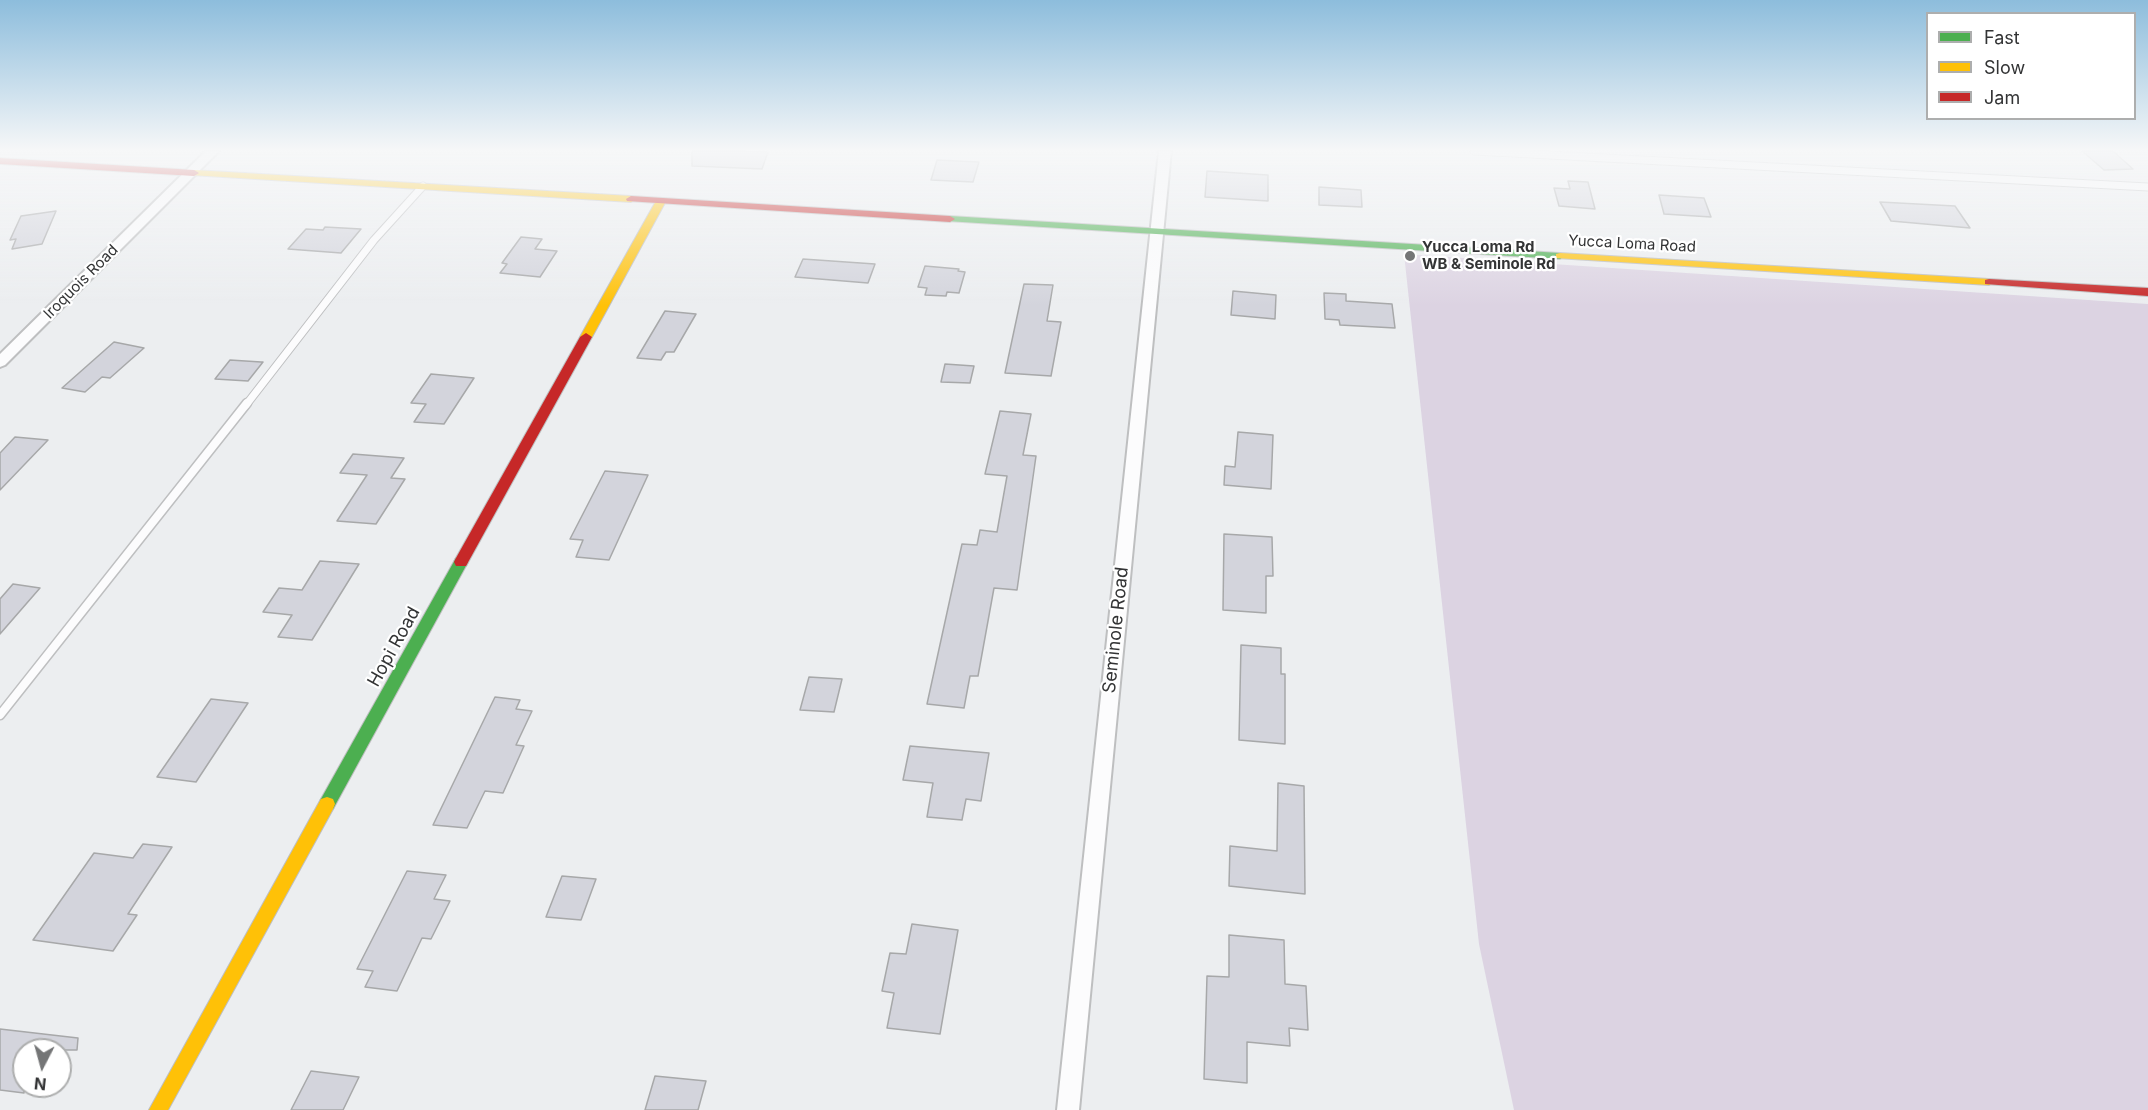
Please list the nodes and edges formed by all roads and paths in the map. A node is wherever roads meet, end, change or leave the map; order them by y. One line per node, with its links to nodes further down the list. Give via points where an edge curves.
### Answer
1 (161, 203): 8 (street, Iroquois Road)
2 (408, 203): 9 (lane, via 374,240)
3 (660, 203): 10 (main road, Hopi Road)
4 (690, 203): 6 (main road, Yucca Loma Road)
5 (1159, 203): 6 (street, Seminole Road)
6 (1156, 232): 7 (main road, Yucca Loma Road); 11 (street, Seminole Road)
7 (2148, 292)
8 (0, 362)
9 (0, 715)
10 (158, 1110)
11 (1068, 1110)

